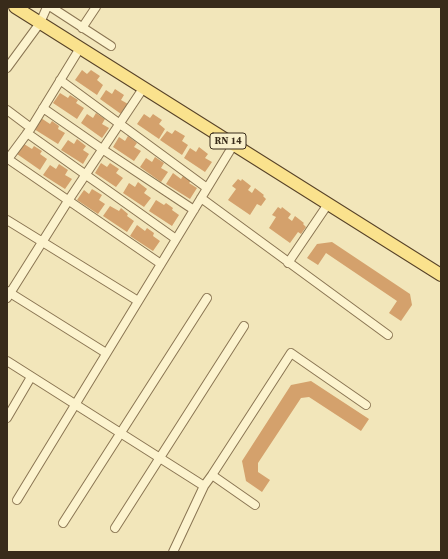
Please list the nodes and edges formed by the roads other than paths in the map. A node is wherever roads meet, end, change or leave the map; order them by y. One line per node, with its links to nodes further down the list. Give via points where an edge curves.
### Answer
1 (15, 7): 5 (main road, RN 14)
2 (46, 7): 5 (street)
3 (51, 7): 6 (street)
4 (96, 7): 6 (street)
5 (40, 23): 8 (main road, RN 14); 9 (street)
6 (82, 28): 7 (street)
7 (111, 46)
8 (80, 48): 10 (street); 11 (main road, RN 14)
9 (7, 68)
10 (60, 80): 12 (street); 14 (street)
11 (144, 87): 14 (street); 16 (main road, RN 14)
12 (43, 108): 15 (street); 17 (street)
13 (7, 110): 15 (street)
14 (119, 124): 17 (street); 20 (street)
15 (29, 130): 18 (street); 19 (street)
16 (234, 144): 20 (street); 23 (main road, RN 14)
17 (102, 149): 19 (street); 24 (street)
18 (7, 160): 22 (street)
19 (85, 175): 22 (street); 26 (street)
20 (207, 188): 21 (street)
21 (201, 198): 24 (street); 28 (street)
22 (68, 200): 27 (street); 29 (street)
23 (328, 204): 28 (street); 30 (main road, RN 14)
24 (194, 210): 26 (street)
25 (7, 220): 27 (street)
26 (176, 239): 29 (street)
27 (42, 242): 31 (street); 33 (street)
28 (288, 263): 35 (street)
29 (161, 264): 33 (street)
30 (441, 275)
31 (8, 294): 36 (street)
32 (207, 298): 42 (street)
33 (138, 301): 36 (street)
34 (244, 326): 43 (street)
35 (388, 335)
36 (106, 353): 39 (street)
37 (7, 360): 38 (street)
38 (31, 377): 39 (street); 41 (street)
39 (76, 404): 42 (street); 46 (street)
40 (366, 405): 44 (street, via 291,353)
41 (7, 418)
42 (120, 433): 43 (street); 48 (street)
43 (160, 459): 45 (street); 49 (street)
44 (212, 475): 45 (street); 47 (street)
45 (204, 486): 50 (street)
46 (17, 500)
47 (255, 505)
48 (63, 523)
49 (116, 528)
50 (173, 552)

